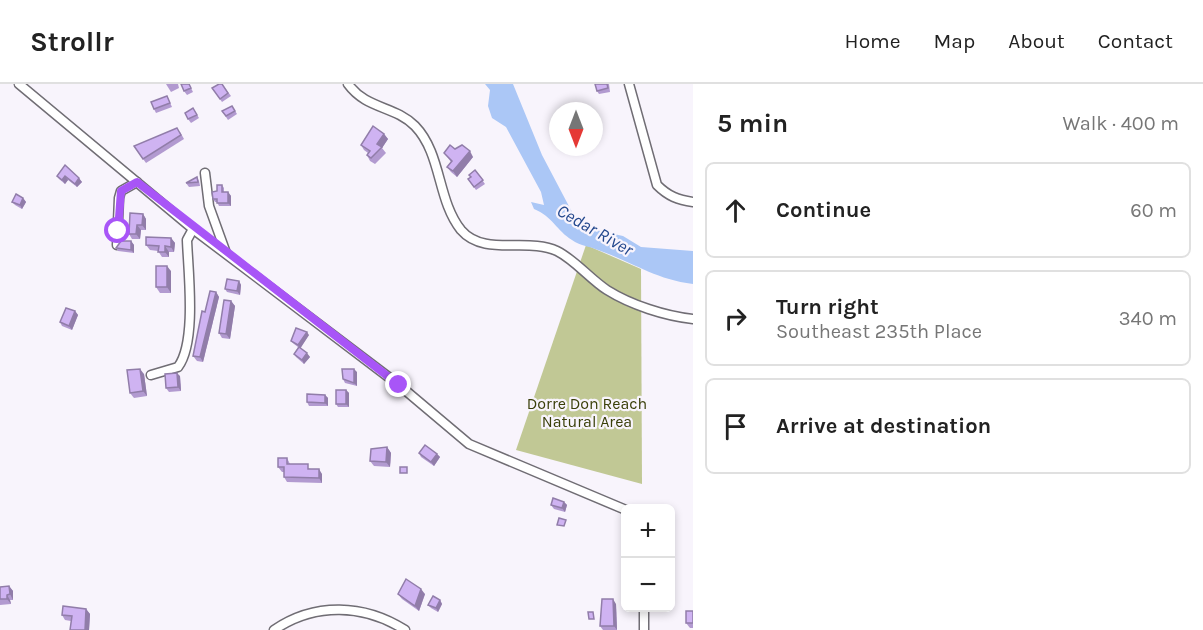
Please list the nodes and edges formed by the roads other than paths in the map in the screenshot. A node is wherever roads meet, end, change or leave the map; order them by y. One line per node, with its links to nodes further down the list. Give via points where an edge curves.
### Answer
1 (348, 84): 10 (street, via 360,99 393,111 426,139 454,219 463,232 475,240 558,251 608,290 647,308)
2 (629, 84): 6 (street, via 657,185 681,201)
3 (21, 85): 5 (street)
4 (205, 173): 9 (street, via 209,206)
5 (137, 182): 7 (street); 8 (street, via 121,191)
6 (693, 201)
7 (193, 228): 9 (street); 11 (street, via 187,240 189,297 184,357 178,367)
8 (117, 245)
9 (226, 253): 12 (street, via 399,385 469,444)
10 (693, 319)
11 (151, 375)
12 (621, 508)
13 (644, 612): 16 (street)
14 (274, 630): 15 (street, via 308,613 348,609 375,615)
15 (405, 630)
16 (644, 630)

